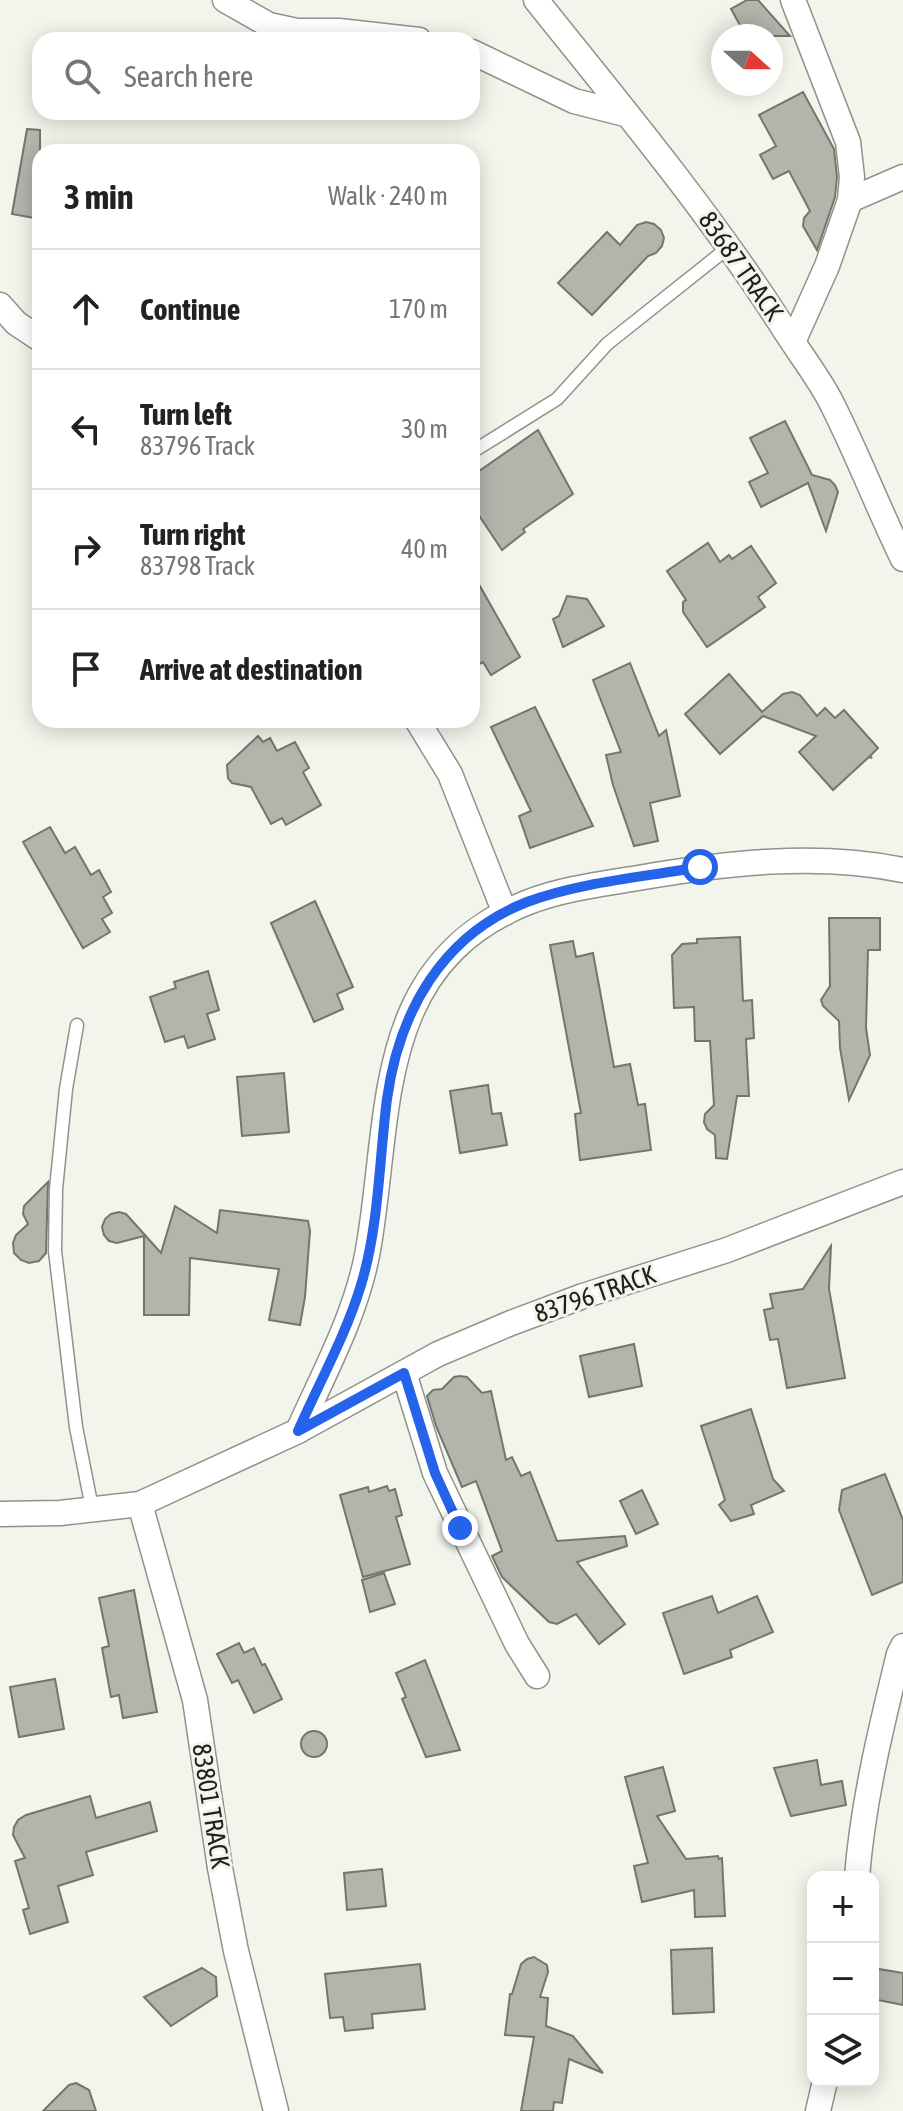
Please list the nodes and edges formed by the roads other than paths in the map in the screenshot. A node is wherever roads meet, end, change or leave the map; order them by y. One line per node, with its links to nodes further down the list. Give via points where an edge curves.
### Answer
1 (225, 0): 4 (street, via 269,25)
2 (536, 0): 6 (street, 83687 TRACK)
3 (793, 0): 8 (street, via 848,142)
4 (348, 32)
5 (480, 56): 6 (street, via 574,101)
6 (625, 114): 9 (street, 83687 TRACK)
7 (903, 177): 8 (street)
8 (850, 200): 12 (street)
9 (729, 247): 12 (street, 83687 TRACK); 13 (lane, via 629,324 557,399)
10 (0, 305): 11 (street)
11 (32, 334)
12 (793, 342): 14 (street, 83687 TRACK, via 829,398)
13 (480, 447)
14 (903, 559)
15 (422, 728): 17 (street, via 450,774)
16 (903, 870): 17 (street, via 851,862 700,867 567,891)
17 (505, 913): 21 (street, via 445,957 406,1025 393,1066 361,1286)
18 (77, 1025): 23 (lane, via 56,1189 55,1251 76,1427)
19 (903, 1182): 20 (street, 83796 TRACK, via 727,1250 511,1323)
20 (404, 1373): 21 (street, 83796 TRACK); 26 (street, via 435,1473)
21 (298, 1431): 22 (street, 83796 TRACK)
22 (140, 1504): 23 (street); 29 (street, 83801 TRACK, via 195,1700 233,1938)
23 (92, 1508): 24 (street)
24 (0, 1514)
25 (903, 1646): 27 (street, via 876,1751)
26 (537, 1676)
27 (858, 1871)
28 (824, 2087): 30 (street)
29 (276, 2111)
30 (818, 2111)

